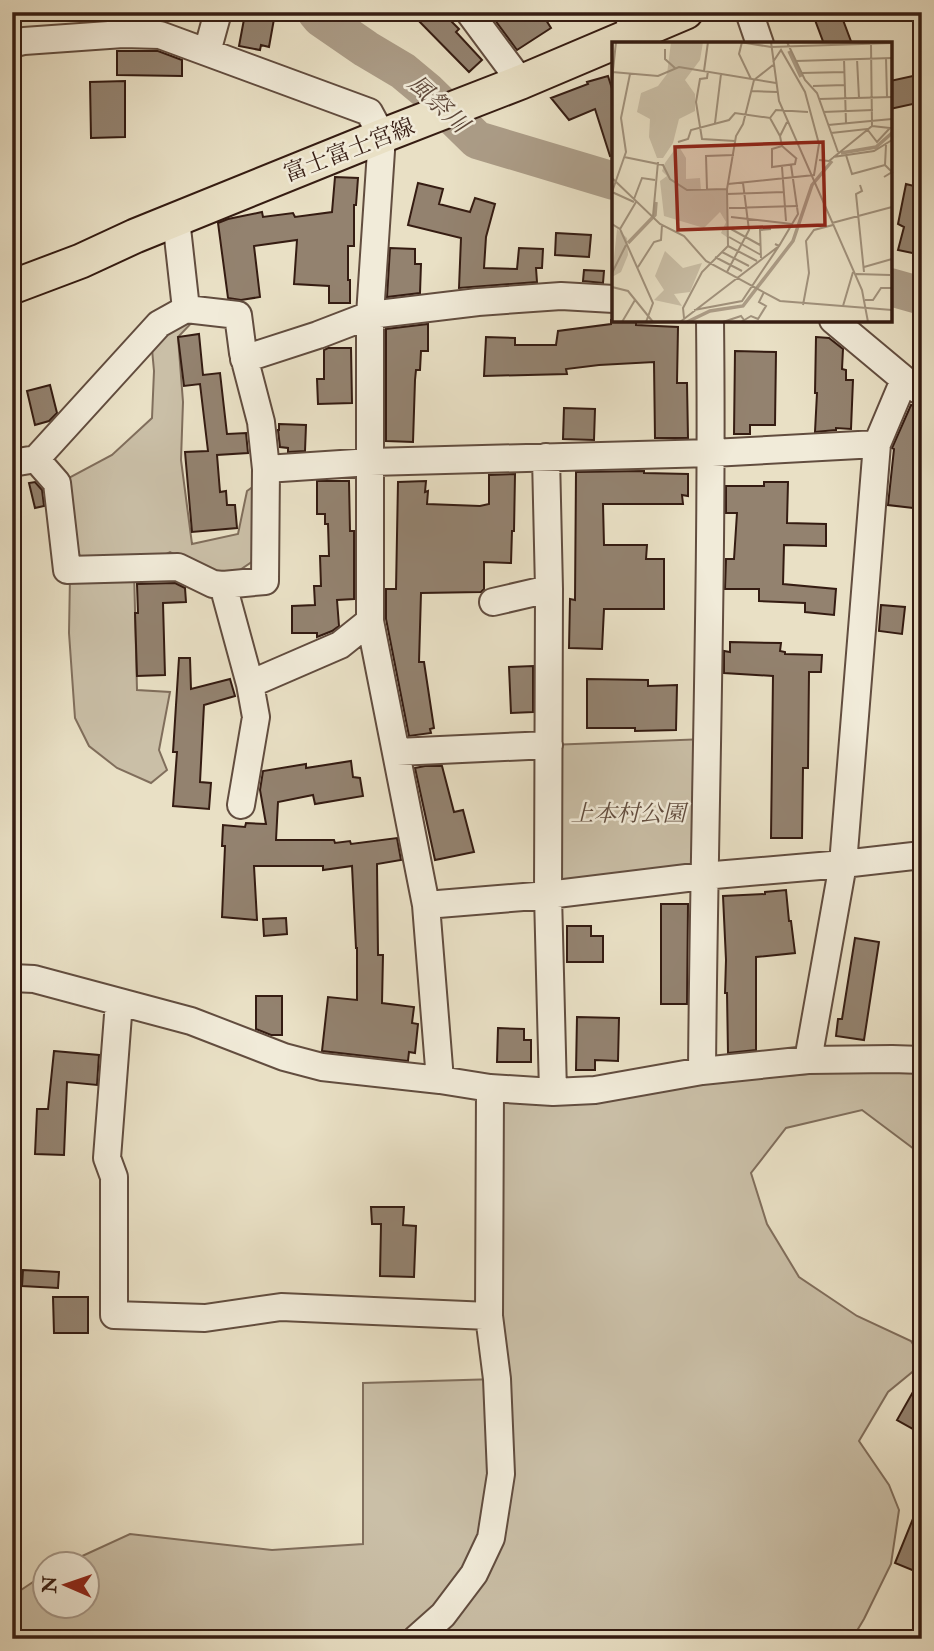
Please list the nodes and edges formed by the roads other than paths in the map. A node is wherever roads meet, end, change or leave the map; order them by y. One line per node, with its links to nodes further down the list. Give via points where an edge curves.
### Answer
1 (219, 12): 8 (street)
2 (469, 12): 9 (street)
3 (686, 12): 5 (main road, 富士富士宮線)
4 (750, 12): 6 (street)
5 (631, 23): 9 (main road, 富士富士宮線)
6 (759, 42)
7 (12, 44): 8 (street, via 160,35)
8 (207, 52): 10 (street, via 369,112)
9 (521, 82): 10 (main road, 富士富士宮線)
10 (382, 136): 11 (main road, 富士富士宮線); 15 (street)
11 (176, 219): 12 (main road, 富士富士宮線); 14 (street)
12 (12, 288)
13 (612, 299): 15 (street, via 561,296)
14 (186, 309): 18 (street, via 237,315); 23 (street, via 159,324)
15 (370, 315): 18 (street); 24 (street)
16 (710, 322): 21 (street)
17 (835, 322): 19 (street)
18 (244, 359): 25 (street, via 261,422)
19 (913, 386): 20 (street)
20 (877, 444): 21 (street); 35 (street)
21 (712, 453): 22 (street); 36 (street)
22 (546, 457): 24 (street); 27 (street)
23 (24, 461): 26 (street, via 57,483 67,570 178,567)
24 (371, 462): 25 (street); 29 (street)
25 (266, 469): 26 (street, via 265,581)
26 (223, 585): 30 (street)
27 (549, 589): 28 (street); 31 (street)
28 (493, 603)
29 (370, 621): 30 (street, via 340,645); 32 (street)
30 (250, 684): 33 (street, via 256,717)
31 (549, 745): 32 (street); 37 (street)
32 (397, 752): 38 (street)
33 (241, 805)
34 (922, 855): 35 (street)
35 (844, 864): 36 (street); 41 (street)
36 (703, 876): 37 (street); 43 (street)
37 (548, 895): 38 (street); 46 (street)
38 (426, 905): 44 (street)
39 (12, 978): 40 (street, via 34,979)
40 (119, 1002): 44 (street, via 191,1021 322,1067); 47 (street, via 107,1158 114,1177 114,1315 205,1318 281,1307)
41 (808, 1060): 42 (street); 43 (street)
42 (922, 1060)
43 (702, 1071): 46 (street)
44 (440, 1080): 45 (street)
45 (490, 1088): 46 (street); 47 (street)
46 (553, 1093)
47 (489, 1316): 48 (street, via 501,1474 491,1538 474,1574 443,1615)
48 (416, 1639)

